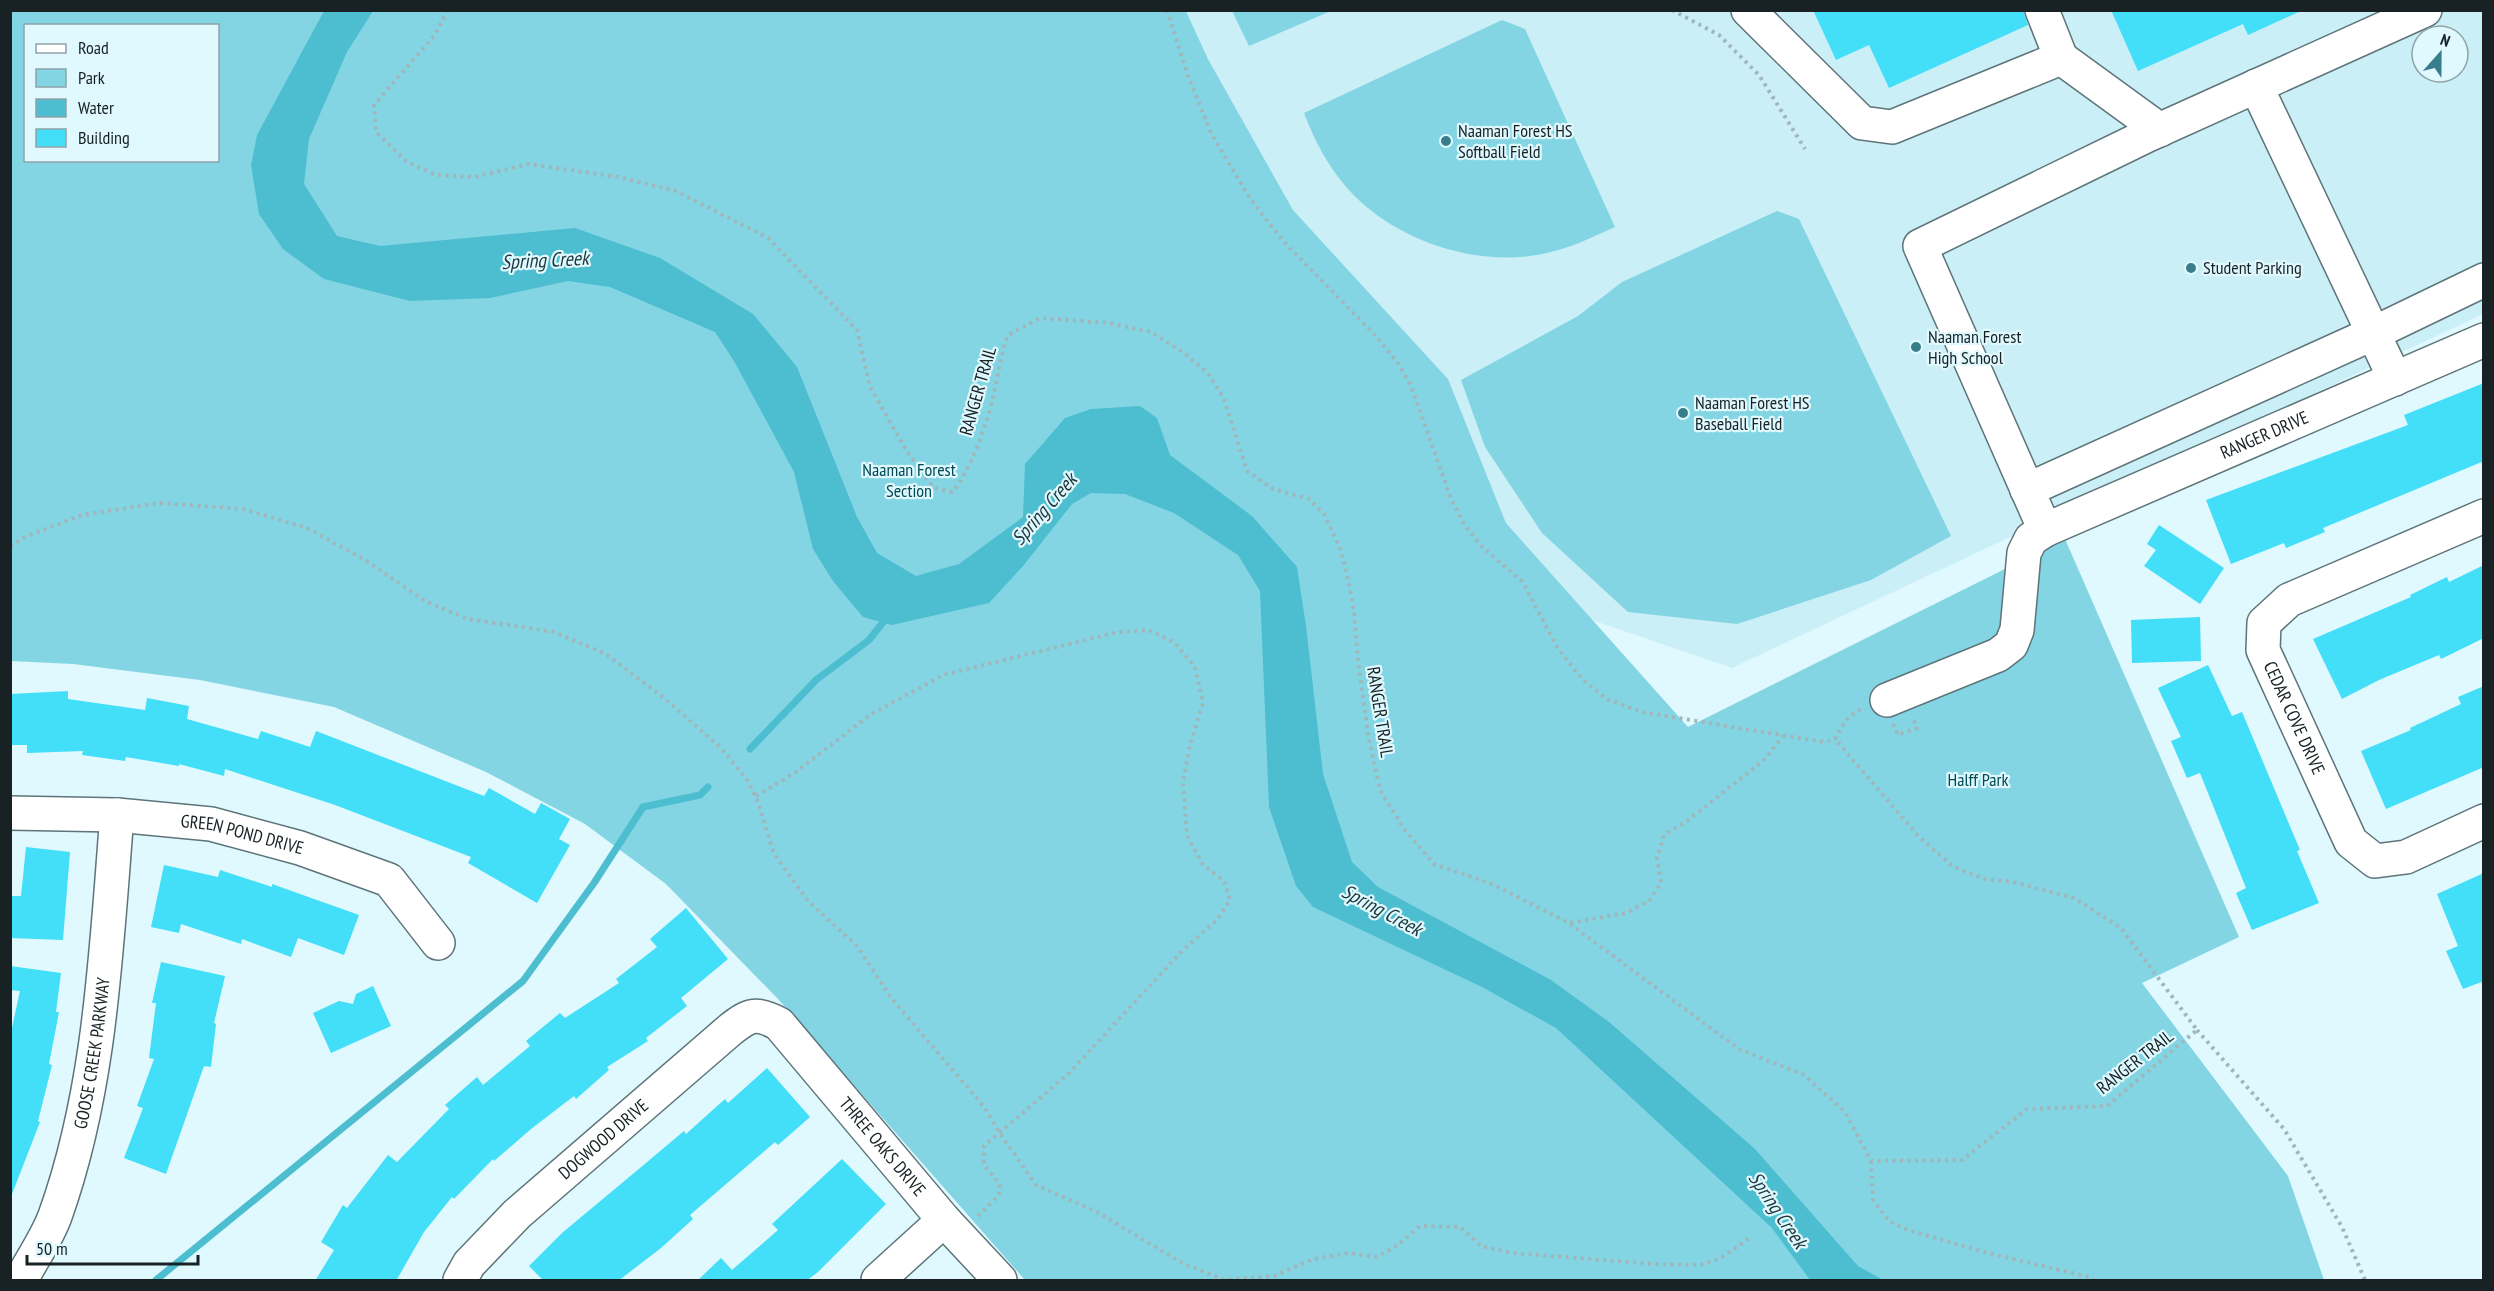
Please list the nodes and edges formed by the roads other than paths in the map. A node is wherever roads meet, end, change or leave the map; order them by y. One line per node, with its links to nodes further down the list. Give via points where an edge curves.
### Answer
1 (1748, 10): 4 (street, via 1862,123 1892,127)
2 (2042, 10): 4 (street)
3 (2425, 10): 5 (street)
4 (2061, 58): 6 (street)
5 (2256, 86): 6 (street); 8 (street)
6 (2160, 130): 11 (street, via 1920,246)
7 (2484, 280): 8 (street)
8 (2374, 333): 10 (street); 11 (street)
9 (2484, 340): 10 (street, RANGER DRIVE)
10 (2395, 379): 13 (street, RANGER DRIVE)
11 (2027, 490): 13 (street)
12 (2484, 516): 17 (street, CEDAR COVE DRIVE, via 2289,600 2264,623 2264,650 2351,842 2375,861 2406,857)
13 (2045, 530): 14 (street, via 2031,539 2024,553 2017,630 2011,645 1998,655)
14 (1887, 700)
15 (10, 813): 16 (street, GREEN POND DRIVE)
16 (117, 815): 18 (street, GREEN POND DRIVE, via 211,824 300,848 389,880); 21 (street, GOOSE CREEK PARKWAY, via 103,990 79,1134 54,1217)
17 (2484, 821)
18 (438, 943)
19 (763, 1015): 20 (street, THREE OAKS DRIVE, via 779,1024); 22 (street, DOGWOOD DRIVE, via 745,1018 730,1029 517,1214 469,1264)
20 (959, 1220): 23 (street); 24 (street, THREE OAKS DRIVE)
21 (21, 1281)
22 (460, 1281)
23 (878, 1281)
24 (1000, 1281)

